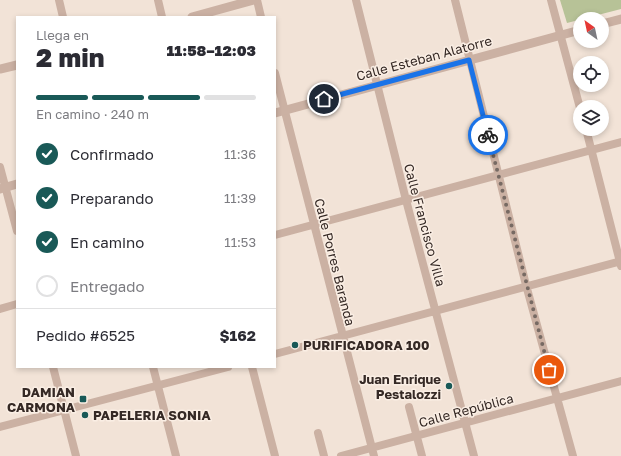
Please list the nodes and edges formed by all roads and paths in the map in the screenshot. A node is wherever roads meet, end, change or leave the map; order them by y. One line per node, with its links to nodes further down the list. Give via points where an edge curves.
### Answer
1 (59, 0): 7 (street)
2 (158, 0): 8 (street)
3 (255, 0): 9 (street); 10 (street)
4 (356, 0): 19 (street, Calle Francisco Villa)
5 (455, 0): 15 (street)
6 (551, 0): 14 (street)
7 (63, 16)
8 (162, 16)
9 (196, 16)
10 (261, 16)
11 (621, 19): 12 (street)
12 (609, 22)
13 (573, 32): 14 (street, Calle Esteban Alatorre)
14 (560, 35): 15 (street, Calle Esteban Alatorre); 20 (street)
15 (469, 60): 19 (street, Calle Esteban Alatorre); 27 (street)
16 (16, 65): 17 (street)
17 (0, 69)
18 (276, 77): 21 (street, Calle Porres Baranda)
19 (377, 84): 21 (street, Calle Esteban Alatorre); 30 (street, Calle Francisco Villa)
20 (578, 100)
21 (284, 110): 22 (street, Calle Esteban Alatorre); 31 (street, Calle Porres Baranda)
22 (276, 113)
23 (588, 136): 25 (street)
24 (621, 142): 25 (street)
25 (591, 150): 27 (street); 34 (street)
26 (0, 167): 29 (street)
27 (498, 175): 30 (street); 35 (street)
28 (16, 184): 29 (street)
29 (3, 188): 32 (street)
30 (406, 200): 31 (street); 38 (street, Calle Francisco Villa)
31 (314, 224): 33 (street); 39 (street, Calle Porres Baranda)
32 (16, 228)
33 (276, 235)
34 (621, 263): 35 (street)
35 (526, 285): 38 (street); 47 (street)
36 (16, 304): 37 (street)
37 (0, 309)
38 (435, 310): 39 (street); 50 (street, Calle Francisco Villa)
39 (342, 336): 40 (street); 54 (street, Calle Porres Baranda)
40 (276, 354)
41 (53, 368): 49 (street)
42 (153, 368): 46 (street)
43 (224, 368): 46 (street)
44 (252, 368): 57 (street)
45 (621, 381): 47 (street, Calle República)
46 (158, 386): 49 (street); 56 (street)
47 (556, 398): 50 (street, Calle República); 62 (street)
48 (409, 407): 53 (street)
49 (64, 409): 51 (street); 55 (street)
50 (465, 423): 53 (street, Calle República); 61 (street, Calle Francisco Villa)
51 (0, 427)
52 (318, 432): 58 (street)
53 (417, 436): 54 (street, Calle República); 60 (street)
54 (373, 452): 59 (street, Calle República)
55 (76, 456)
56 (176, 456)
57 (276, 456)
58 (324, 456)
59 (342, 456)
60 (422, 456)
61 (474, 456)
62 (573, 456)

